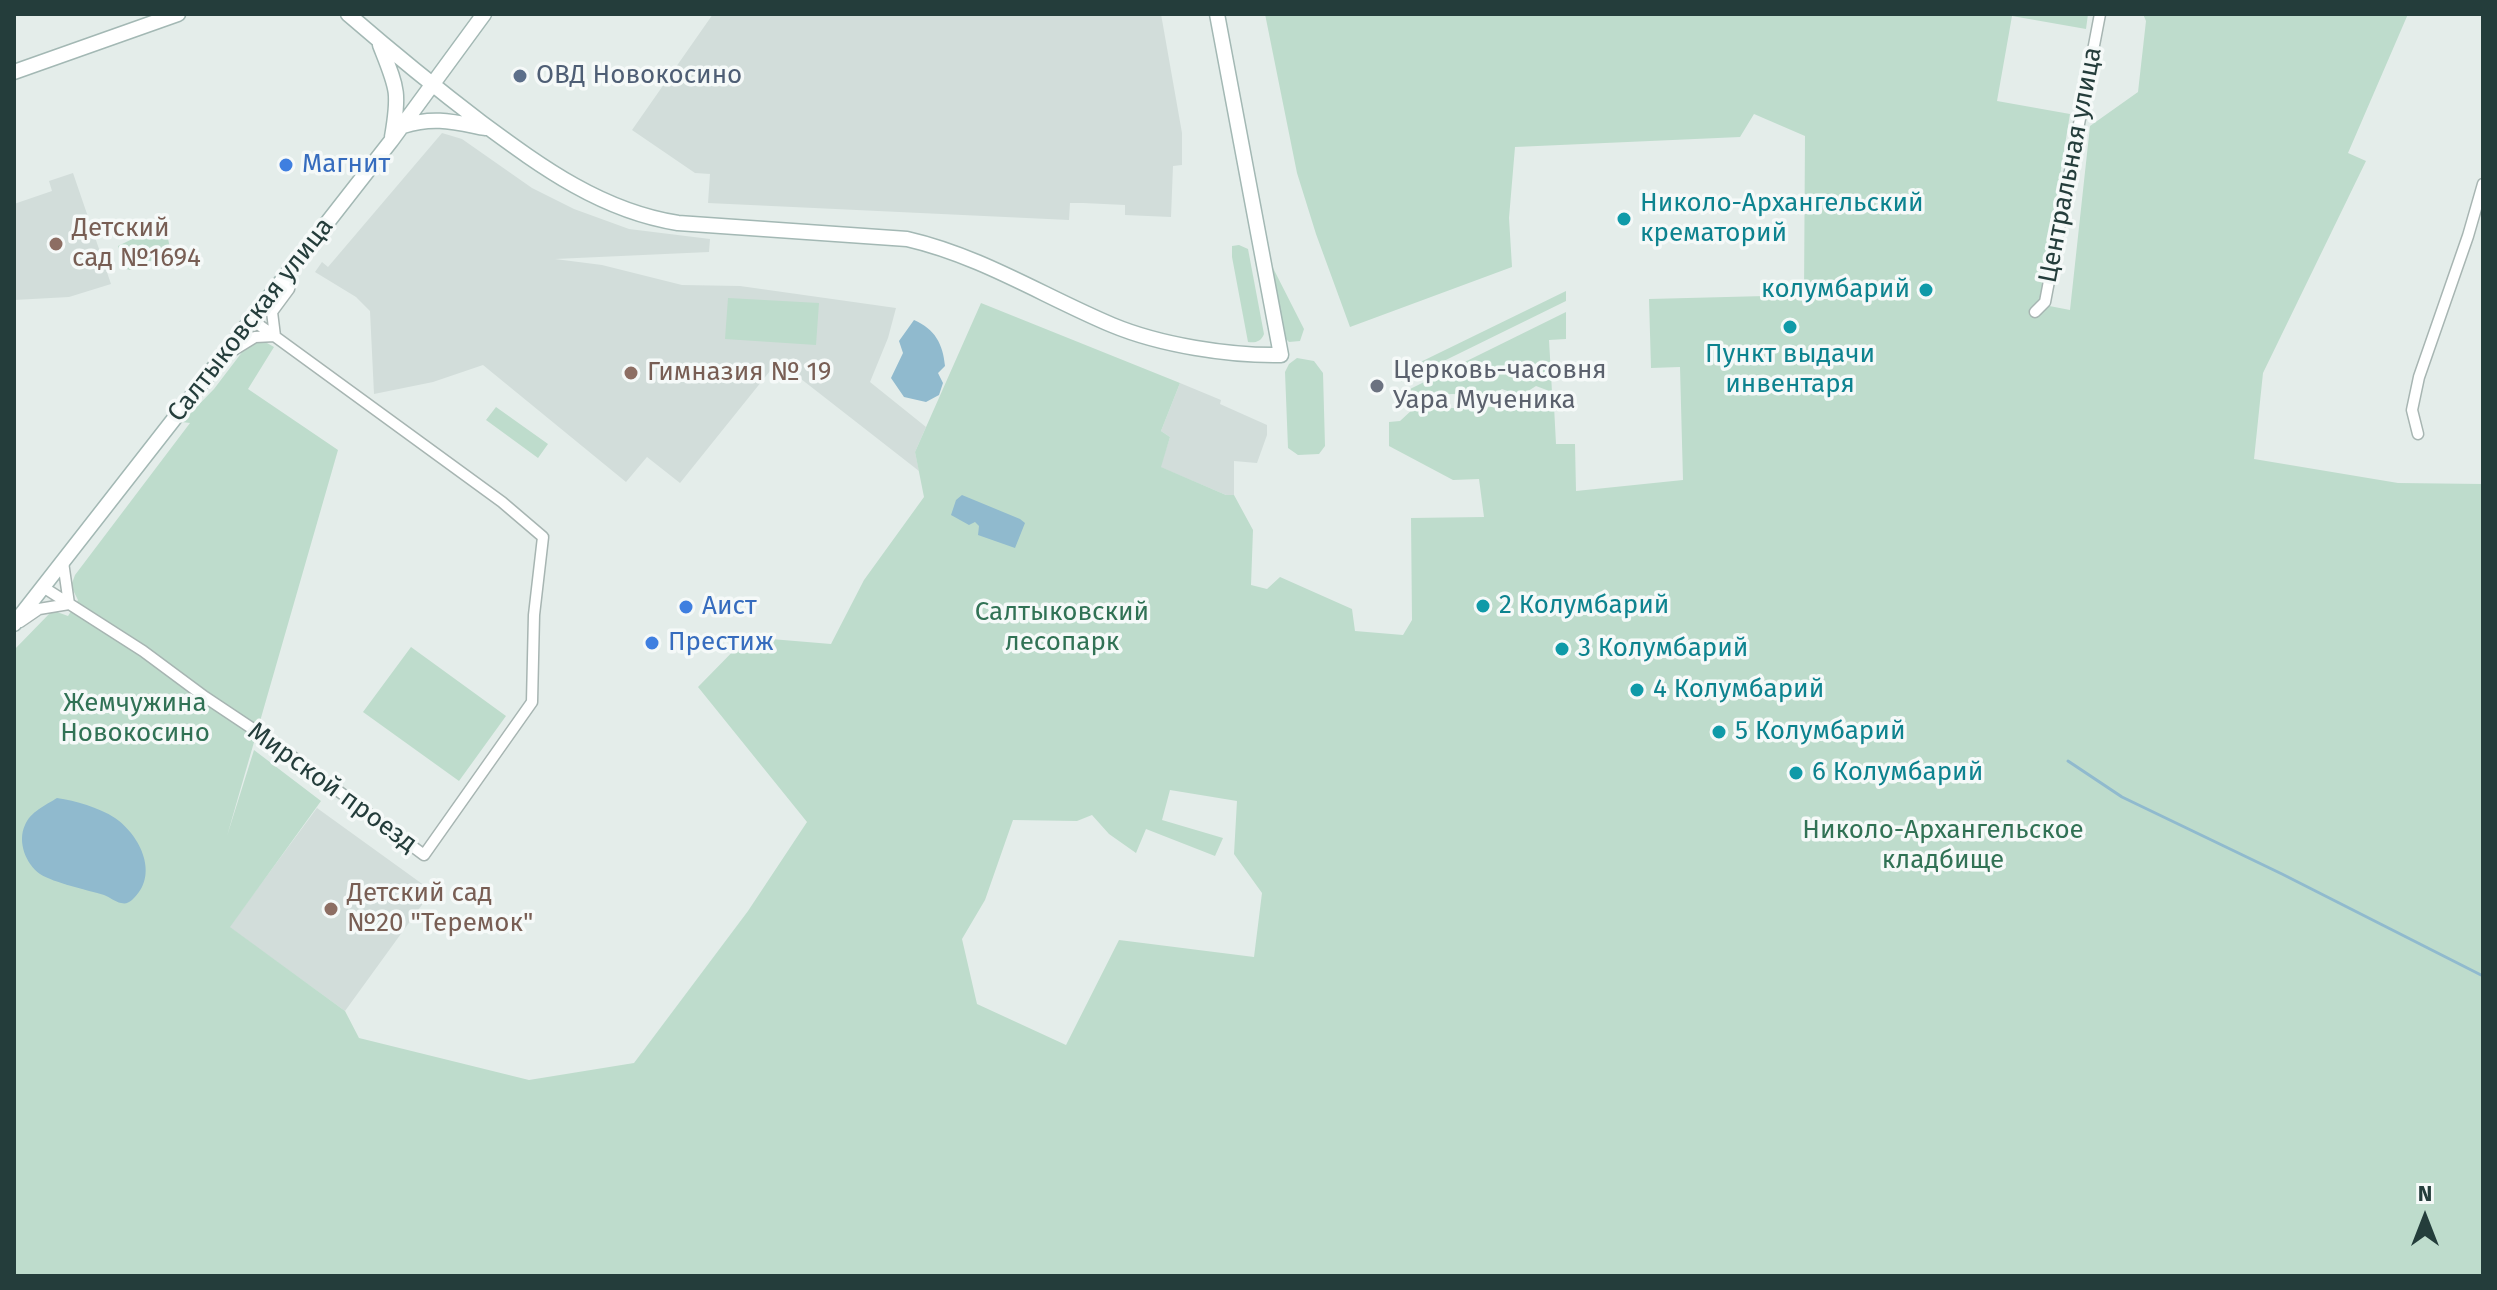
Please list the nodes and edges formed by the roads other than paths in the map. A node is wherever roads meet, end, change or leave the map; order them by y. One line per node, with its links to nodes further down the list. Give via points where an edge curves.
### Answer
1 (178, 14): 7 (street)
2 (348, 14): 6 (street)
3 (484, 14): 8 (street, Салтыковская улица)
4 (1217, 14): 10 (street, via 1281,355 1230,352 1147,336 1000,270 919,241 640,216 574,187)
5 (2100, 14): 14 (street, Центральная улица, via 2045,302)
6 (379, 41): 8 (street); 11 (street, via 397,87)
7 (14, 72)
8 (431, 85): 9 (street, Салтыковская улица); 10 (street)
9 (403, 126): 10 (street, via 425,119); 11 (street, Салтыковская улица)
10 (492, 129)
11 (391, 141): 13 (street, Салтыковская улица)
12 (2483, 184): 18 (street, via 2419,377 2412,410)
13 (293, 266): 15 (street, Салтыковская улица); 16 (street, via 289,289 272,312)
14 (2035, 312)
15 (251, 319): 16 (street, Мирской проезд); 17 (street, Салтыковская улица)
16 (275, 336): 17 (street, via 255,337); 21 (street, Мирской проезд, via 543,537 532,702 424,855 285,750)
17 (220, 360): 19 (street, Салтыковская улица)
18 (2418, 434)
19 (63, 562): 20 (street, Салтыковская улица); 21 (street)
20 (43, 587): 21 (street, Мирской проезд); 22 (street, Салтыковская улица)
21 (69, 604): 22 (street, via 39,609)
22 (14, 625)

